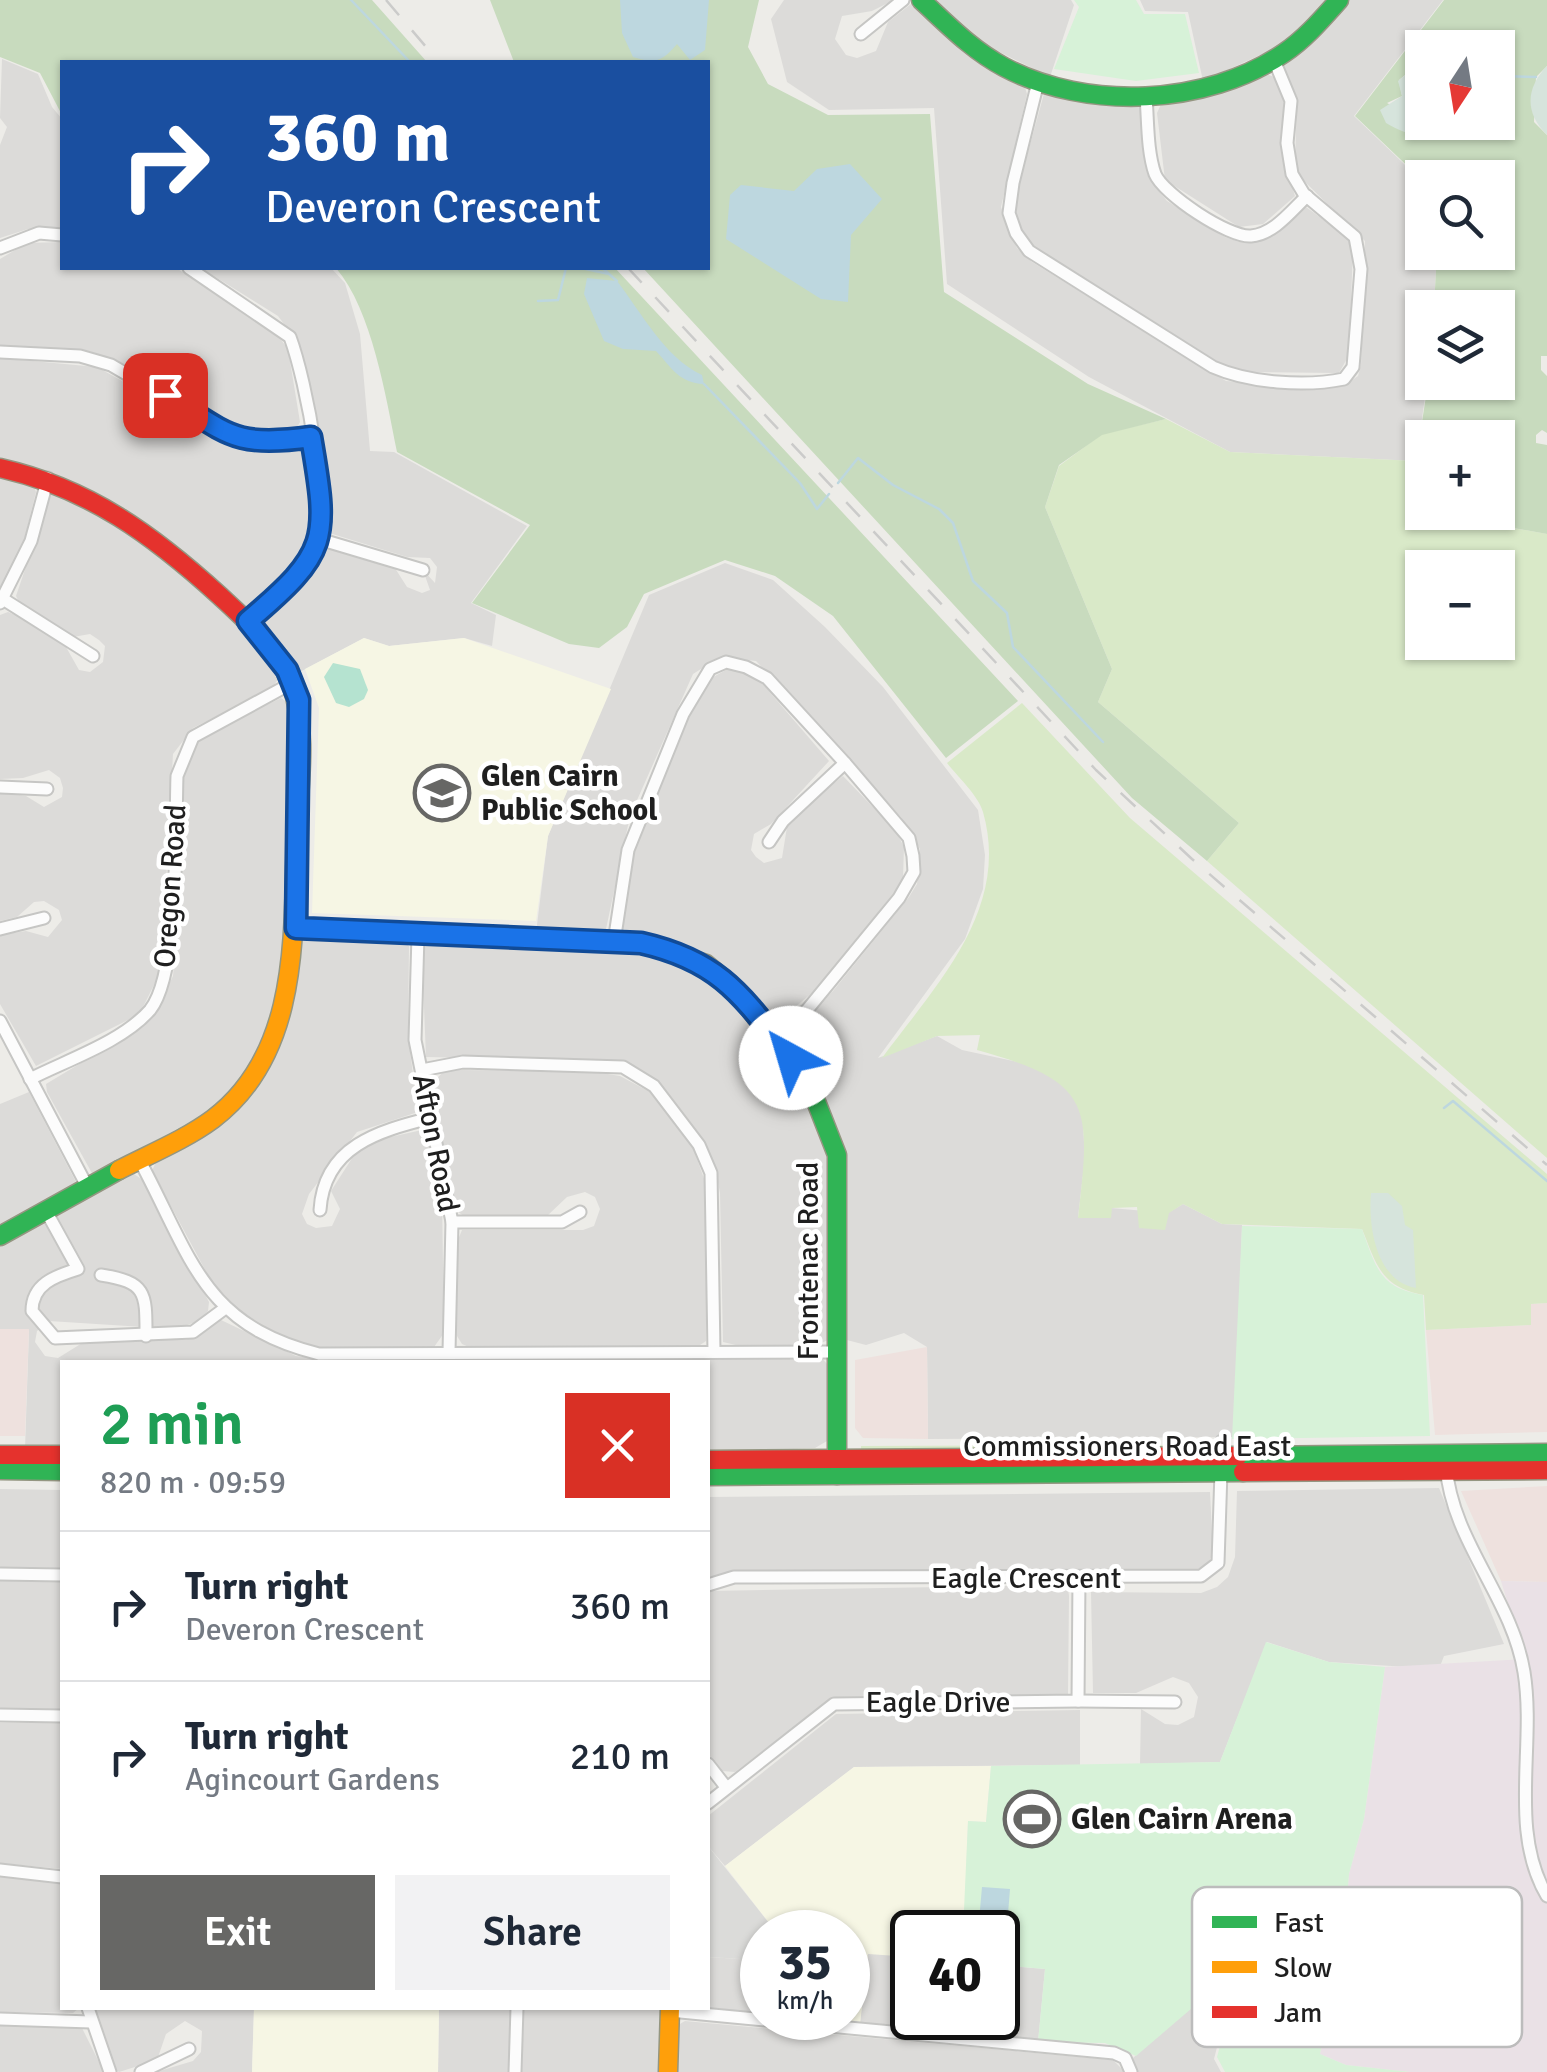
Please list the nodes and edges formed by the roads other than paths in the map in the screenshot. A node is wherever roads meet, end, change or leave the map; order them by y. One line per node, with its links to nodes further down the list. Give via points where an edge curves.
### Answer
1 (902, 0): 4 (street)
2 (921, 0): 6 (street, via 973,48)
3 (1340, 0): 5 (street)
4 (861, 34)
5 (1274, 60): 7 (street, via 1224,82); 8 (street, via 1291,101 1292,174)
6 (1038, 82): 7 (street); 8 (street, via 1013,183 1009,213 1016,234 1029,252 1235,377 1328,382 1344,379 1352,367 1360,268 1355,237)
7 (1146, 96): 8 (street, via 1161,185 1224,228 1251,236 1270,231)
8 (1307, 196)
9 (60, 235): 10 (street, via 38,233)
10 (0, 248)
11 (192, 270): 13 (street, via 290,336)
12 (0, 352): 13 (street, via 111,364 241,441)
13 (311, 437): 16 (street)
14 (0, 468): 15 (street)
15 (48, 478): 18 (street, via 31,540); 19 (street, via 153,534)
16 (319, 539): 17 (street); 19 (street, via 301,576)
17 (423, 570)
18 (1, 601): 20 (street)
19 (248, 621): 21 (street, via 270,643)
20 (92, 656)
21 (292, 683): 27 (street, via 300,734); 34 (street, Oregon Road, via 193,737 182,754 168,968 149,1010 128,1028)
22 (844, 763): 25 (street); 30 (street, via 767,678 726,662 710,669 640,812 619,887); 32 (street, via 909,838 914,872 835,978)
23 (0, 787): 24 (street)
24 (47, 789)
25 (769, 842)
26 (44, 918): 28 (street)
27 (296, 928): 29 (street, Frontenac Road); 36 (street, via 279,1029 243,1092 214,1119)
28 (0, 929)
29 (418, 935): 30 (street, Frontenac Road); 33 (street, Afton Road, via 415,1040)
30 (614, 942): 32 (street, Frontenac Road, via 674,950 706,964)
31 (0, 1021): 34 (street)
32 (774, 1036): 48 (street, Frontenac Road, via 808,1081 837,1155)
33 (422, 1070): 35 (street, Afton Road); 47 (street, via 478,1062 623,1067 654,1086 711,1172)
34 (30, 1079): 37 (street)
35 (430, 1118): 38 (street, via 362,1137 321,1194); 41 (street, Afton Road)
36 (141, 1162): 37 (street); 44 (street)
37 (88, 1188): 39 (street)
38 (320, 1210)
39 (46, 1211): 42 (street); 45 (street, via 78,1269 50,1278 32,1312 54,1338)
40 (580, 1212): 41 (street, via 562,1222)
41 (452, 1222): 46 (street, Afton Road)
42 (0, 1236)
43 (101, 1275): 45 (street, via 141,1290)
44 (224, 1309): 45 (street, via 193,1332); 46 (street, via 264,1337 319,1354)
45 (146, 1336)
46 (450, 1352): 47 (street)
47 (714, 1352): 48 (street)
48 (836, 1352): 55 (street, Frontenac Road)
49 (1547, 1453): 54 (street, Commissioners Road East)
50 (0, 1455): 51 (street)
51 (60, 1456)
52 (1221, 1457): 54 (street, Commissioners Road East); 55 (street, Commissioners Road East); 62 (street, Eagle Crescent, via 1218,1563 1209,1573)
53 (710, 1460): 55 (street, Commissioners Road East)
54 (1446, 1462): 57 (street, Commissioners Road East); 73 (street, via 1468,1546 1511,1627 1524,1670 1527,1830 1532,1870)
55 (837, 1467): 59 (street, Commissioners Road East)
56 (0, 1470): 58 (street)
57 (1547, 1470)
58 (60, 1471)
59 (710, 1476)
60 (0, 1574): 61 (street)
61 (60, 1575)
62 (1078, 1578): 63 (street, Eagle Crescent, via 734,1577); 64 (street)
63 (710, 1583)
64 (1078, 1701): 65 (street, Eagle Drive); 69 (street, Eagle Drive, via 834,1704)
65 (1176, 1702)
66 (0, 1715): 67 (street)
67 (60, 1716)
68 (710, 1767): 69 (street)
69 (726, 1787): 70 (street, Eagle Drive)
70 (710, 1800)
71 (0, 1870): 72 (street)
72 (60, 1877)
73 (1547, 1896)
74 (88, 2010): 79 (street)
75 (518, 2010): 83 (street)
76 (670, 2010): 84 (street)
77 (680, 2010): 85 (street, via 1114,2053)
78 (0, 2019): 79 (street)
79 (91, 2022): 81 (street)
80 (189, 2048): 82 (street)
81 (110, 2072)
82 (141, 2072)
83 (516, 2072)
84 (668, 2072)
85 (1131, 2072)

